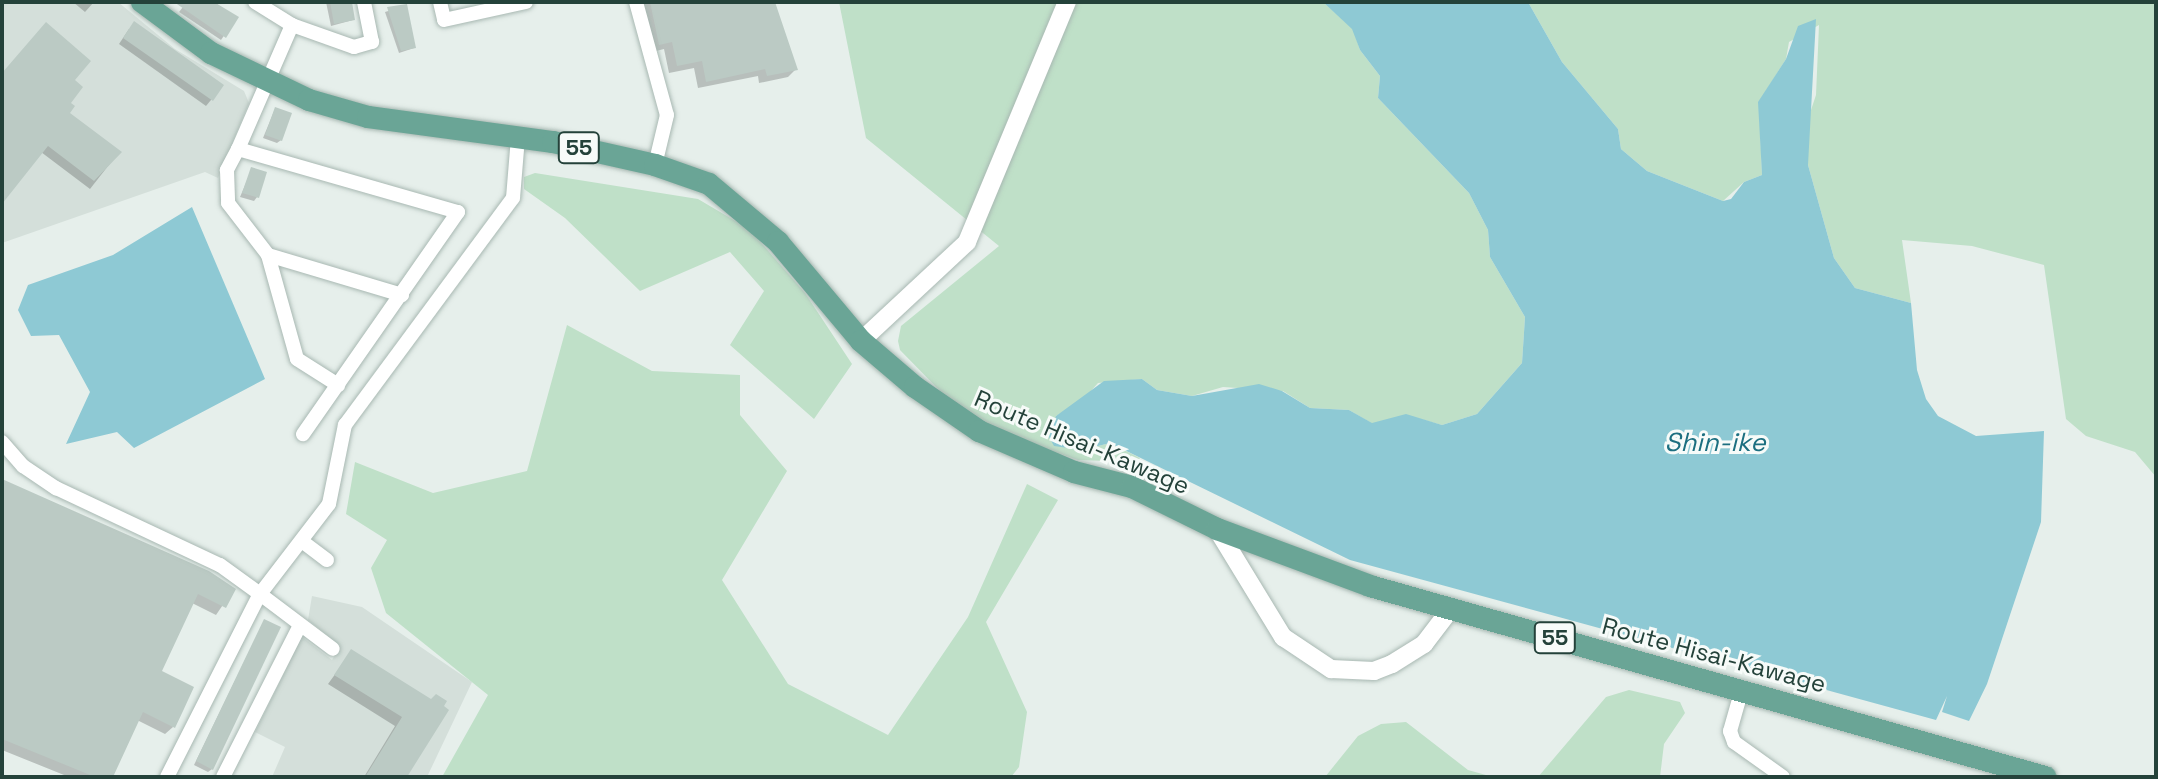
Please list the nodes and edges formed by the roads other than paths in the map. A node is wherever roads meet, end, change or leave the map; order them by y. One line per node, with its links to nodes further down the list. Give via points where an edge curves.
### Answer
1 (142, 2): 9 (main road, Route Hisai-Kawage / 55, via 211,53)
2 (255, 2): 8 (street)
3 (364, 2): 8 (street, via 372,42 354,47)
4 (440, 2): 5 (street, via 444,20)
5 (526, 2)
6 (636, 2): 12 (street, via 667,115)
7 (1067, 2): 15 (street, via 967,242)
8 (292, 25): 9 (street)
9 (268, 82): 10 (main road, Route Hisai-Kawage / 55, via 368,117); 11 (street)
10 (518, 137): 12 (main road, Route Hisai-Kawage / 55); 20 (street, via 513,198 345,425 329,504)
11 (238, 149): 13 (street, via 227,170 228,203); 14 (street, via 458,212)
12 (655, 165): 15 (main road, Route Hisai-Kawage / 55, via 709,184 747,212)
13 (268, 255): 14 (street); 16 (street, via 297,359)
14 (402, 295): 16 (street)
15 (861, 341): 19 (main road, Route Hisai-Kawage / 55, via 979,431 1074,472 1132,487)
16 (338, 385): 17 (street)
17 (303, 434)
18 (2, 442): 22 (street, via 23,466 56,488 220,565)
19 (1217, 529): 23 (main road, Route Hisai-Kawage / 55); 23 (street, via 1283,637 1331,669 1363,671 1392,664 1424,644)
20 (303, 542): 21 (street); 22 (street)
21 (327, 560)
22 (260, 594): 24 (street); 28 (street)
23 (1450, 610): 26 (main road, Route Hisai-Kawage / 55)
24 (300, 625): 25 (street); 29 (street)
25 (333, 649)
26 (1742, 689): 27 (main road, Route Hisai-Kawage / 55); 30 (street, via 1730,731 1734,742)
27 (2033, 775)
28 (167, 777)
29 (223, 777)
30 (1783, 777)

